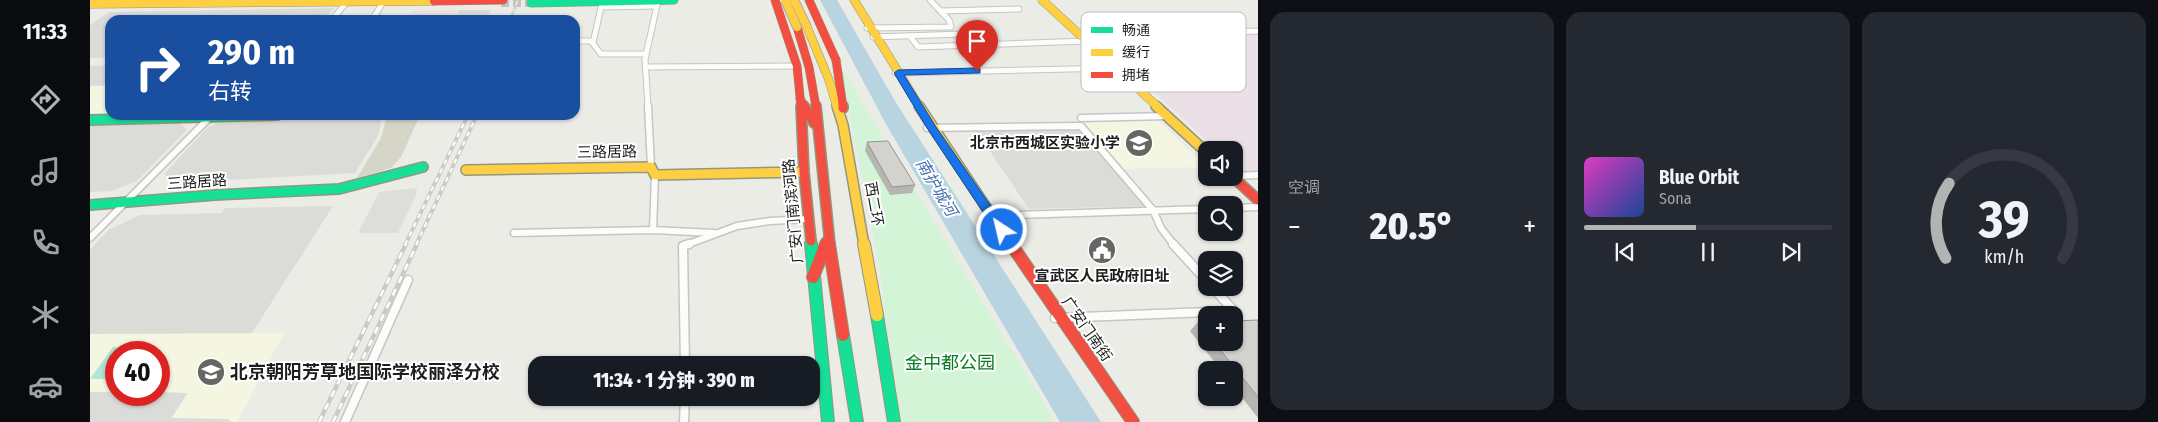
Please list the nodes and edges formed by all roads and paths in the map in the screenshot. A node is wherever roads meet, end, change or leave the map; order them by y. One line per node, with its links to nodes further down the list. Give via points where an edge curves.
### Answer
1 (93, 0): 16 (street)
2 (548, 0): 13 (main road)
3 (674, 0): 15 (main road)
4 (775, 0): 21 (main road, 广安门南滨河路)
5 (785, 0): 23 (main road, 西二环, bridge)
6 (794, 0): 23 (main road, 西二环, bridge)
7 (809, 0): 22 (main road)
8 (852, 0): 24 (main road, 广安门南街)
9 (930, 0): 18 (street)
10 (1042, 0): 26 (main road)
11 (383, 1): 12 (main road); 14 (main road); 16 (main road); 20 (street)
12 (502, 2)
13 (531, 2): 15 (main road)
14 (345, 4): 16 (main road); 19 (street)
15 (658, 4): 29 (street, via 601,7); 31 (street)
16 (90, 5)
17 (1019, 9): 18 (street)
18 (940, 11): 24 (street, via 951,27)
19 (336, 15)
20 (375, 15)
21 (783, 24): 22 (main road); 32 (main road, 广安门南滨河路)
22 (820, 24): 44 (main road, via 836,60 842,89)
23 (802, 27): 43 (main road, 西二环, via 813,86); 44 (main road, 西二环, via 829,80)
24 (872, 32): 25 (street); 35 (main road, 广安门南街)
25 (910, 36): 30 (street, via 963,34); 30 (street, via 918,47)
26 (1081, 36)
27 (1081, 39): 30 (street)
28 (580, 42): 29 (street)
29 (593, 43): 31 (street, via 601,54)
30 (973, 45)
31 (646, 54): 33 (street)
32 (797, 66): 33 (street); 37 (main road, 广安门南滨河路)
33 (645, 68): 49 (street)
34 (1081, 69): 35 (street)
35 (897, 73): 45 (main road, 广安门南街)
36 (1141, 92): 38 (main road)
37 (800, 99): 43 (main road); 50 (main road, 广安门南滨河路)
38 (1168, 116): 39 (street); 46 (main road)
39 (1080, 118)
40 (90, 120): 41 (main road)
41 (105, 120)
42 (207, 120): 55 (street)
43 (815, 125): 68 (main road, 西二环)
44 (843, 125): 81 (main road, 西二环)
45 (929, 128): 60 (street, via 1082,126); 61 (main road, 广安门南街)
46 (1198, 144)
47 (423, 167): 55 (main road, 三路居路, via 339,188)
48 (466, 170): 49 (main road, 三路居路)
49 (653, 171): 50 (main road, 三路居路); 63 (street)
50 (804, 172): 62 (main road, 广安门南滨河路)
51 (1258, 175): 52 (street)
52 (1243, 176)
53 (1243, 186): 54 (main road)
54 (1258, 200)
55 (124, 203): 56 (main road, 三路居路); 67 (street)
56 (90, 205)
57 (1258, 207): 58 (street)
58 (1243, 208)
59 (1198, 209): 60 (street)
60 (1153, 210): 61 (street); 70 (street, via 1154,218 1162,229)
61 (989, 216): 74 (main road, 广安门南街)
62 (808, 219): 66 (street, via 737,226); 71 (main road, 广安门南滨河路)
63 (653, 230): 64 (street); 65 (street)
64 (679, 232): 66 (street); 69 (street)
65 (514, 233)
66 (717, 234): 69 (street)
67 (90, 238)
68 (828, 238): 71 (main road); 80 (main road, 西二环)
69 (683, 246): 75 (street)
70 (1198, 271)
71 (813, 277): 79 (main road, 广安门南滨河路)
72 (408, 280): 77 (street)
73 (1220, 296): 74 (street, via 1234,311)
74 (1058, 318): 82 (main road, 广安门南街); 83 (main road, 广安门南街)
75 (685, 356)
76 (685, 406): 78 (street)
77 (345, 422)
78 (684, 422)
79 (828, 422)
80 (857, 422)
81 (894, 422)
82 (1125, 422)
83 (1133, 422)

